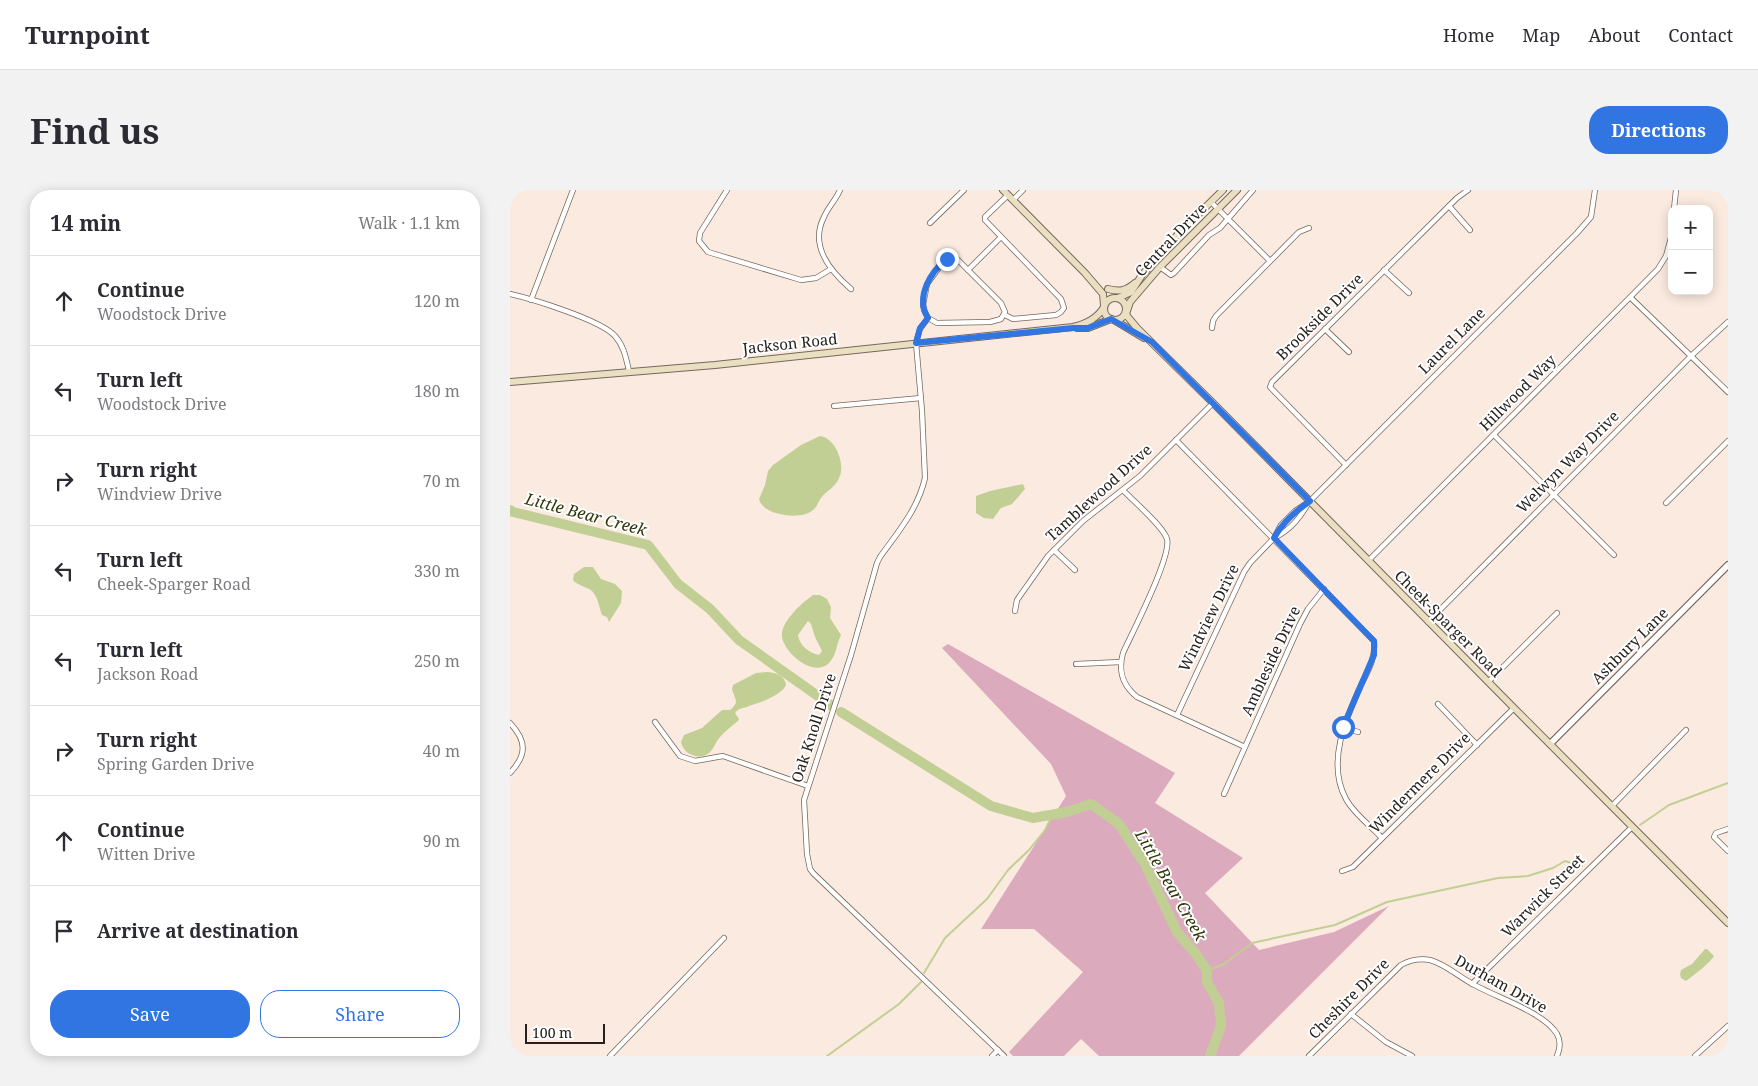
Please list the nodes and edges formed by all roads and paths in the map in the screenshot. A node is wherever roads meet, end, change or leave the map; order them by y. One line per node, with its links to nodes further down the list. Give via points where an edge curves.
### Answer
1 (573, 190): 37 (street)
2 (727, 190): 26 (street, via 700,233 699,241 708,252 801,280 816,278)
3 (840, 190): 26 (street, via 818,235 820,248)
4 (964, 190): 19 (street)
5 (1023, 190): 13 (street)
6 (1222, 190): 14 (main road, Central Drive)
7 (1238, 190): 17 (main road, Central Drive)
8 (1253, 190): 18 (street)
9 (1468, 190): 16 (street, Brookside Drive)
10 (1595, 190): 60 (street, Laurel Lane, via 1589,221)
11 (1676, 190): 15 (street)
12 (1006, 192): 13 (main road); 22 (street, via 985,219)
13 (1013, 200): 29 (main road)
14 (1211, 202): 17 (street); 30 (main road, Central Drive)
15 (1674, 205)
16 (1449, 206): 21 (street); 28 (street, Brookside Drive)
17 (1218, 209): 18 (street); 25 (main road, Central Drive)
18 (1228, 219): 24 (street); 25 (street, via 1172,275)
19 (930, 222)
20 (1309, 228): 24 (street, via 1299,232)
21 (1470, 230)
22 (1001, 237): 27 (street); 40 (street, via 1062,299 1064,305 1056,315 1013,319)
23 (1668, 253): 36 (street, Hillwood Way)
24 (1270, 261): 45 (street, via 1216,316)
25 (1160, 267): 39 (main road, Central Drive)
26 (831, 269): 31 (street)
27 (968, 270): 40 (street, via 1001,303); 41 (street, via 950,258 933,274 926,284 923,299)
28 (1384, 270): 33 (street); 46 (street, Brookside Drive)
29 (1085, 273): 32 (main road); 38 (main road, via 1103,294)
30 (1142, 275): 32 (main road, via 1126,289); 35 (main road, Central Drive, via 1131,292)
31 (851, 289)
32 (1108, 289): 35 (main road)
33 (1409, 293)
34 (510, 294): 37 (street)
35 (1118, 297): 38 (main road, via 1111,298); 39 (main road, via 1124,301)
36 (1631, 298): 50 (street); 57 (street, Hillwood Way)
37 (532, 300): 51 (street, via 611,332 622,345)
38 (1104, 306): 42 (main road, via 1106,315); 44 (main road, Jackson Road, via 1094,319)
39 (1126, 311): 42 (main road, via 1120,319); 47 (main road, Cheek-Sparger Road)
40 (1005, 315): 41 (street, via 990,322 938,323)
41 (928, 318): 48 (street, via 920,328)
42 (1112, 320): 44 (main road, Jackson Road, via 1088,328); 47 (main road, Cheek-Sparger Road)
43 (1728, 322): 50 (street, Welwyn Way Drive)
44 (1073, 328): 48 (main road, Jackson Road)
45 (1212, 328)
46 (1325, 329): 49 (street); 60 (street, Brookside Drive, via 1270,387)
47 (1152, 342): 55 (main road, Cheek-Sparger Road)
48 (916, 343): 51 (main road, Jackson Road); 54 (street, Oak Knoll Drive)
49 (1348, 352)
50 (1691, 356): 53 (street); 62 (street, Welwyn Way Drive)
51 (629, 372): 52 (main road, Jackson Road)
52 (510, 382)
53 (1728, 392)
54 (921, 398): 56 (street); 90 (street, Oak Knoll Drive, via 925,478 922,489 914,509 877,564)
55 (1213, 403): 58 (street, Tamblewood Drive); 63 (main road, Cheek-Sparger Road)
56 (834, 406)
57 (1494, 435): 62 (street); 68 (street, Hillwood Way)
58 (1176, 440): 61 (street, Tamblewood Drive); 65 (street)
59 (1728, 441): 64 (street)
60 (1346, 465): 63 (street, Laurel Lane)
61 (1123, 490): 66 (street, Tamblewood Drive); 75 (street, via 1163,531 1168,541 1164,563)
62 (1553, 494): 67 (street); 74 (street, Welwyn Way Drive)
63 (1310, 501): 65 (street, Windview Drive, via 1281,525); 65 (street, Windview Drive, via 1300,518); 68 (main road, Cheek-Sparger Road)
64 (1666, 503)
65 (1274, 538): 71 (street); 80 (street, Windview Drive, via 1250,563 1237,585)
66 (1054, 550): 70 (street); 72 (street, Tamblewood Drive, via 1025,586)
67 (1614, 555)
68 (1368, 561): 74 (main road, Cheek-Sparger Road)
69 (1728, 565): 86 (street, Ashbury Lane)
70 (1075, 570)
71 (1324, 589): 83 (street, via 1374,641 1374,655); 88 (street, Ambleside Drive, via 1300,624)
72 (1014, 611)
73 (1557, 613): 77 (street)
74 (1428, 622): 77 (main road, Cheek-Sparger Road)
75 (1121, 662): 76 (street); 80 (street, via 1122,677 1130,692)
76 (1076, 664)
77 (1488, 682): 79 (main road, Cheek-Sparger Road)
78 (1438, 704): 87 (street)
79 (1514, 708): 86 (main road, Cheek-Sparger Road); 87 (street, Windermere Drive)
80 (1177, 715): 88 (street)
81 (655, 722): 90 (street, via 680,756 694,761 723,756)
82 (510, 723): 89 (street, via 520,733 523,744 519,763)
83 (1343, 727): 85 (street); 95 (street, via 1338,768 1342,791 1354,810)
84 (1686, 730): 92 (street)
85 (1358, 732)
86 (1550, 744): 92 (main road, Cheek-Sparger Road)
87 (1477, 745): 95 (street, Windermere Drive)
88 (1245, 747): 91 (street, Ambleside Drive)
89 (510, 773)
90 (808, 786): 104 (street, Oak Knoll Drive, via 803,808 810,869)
91 (1224, 794)
92 (1612, 806): 93 (main road, Cheek-Sparger Road)
93 (1632, 826): 98 (main road, Cheek-Sparger Road); 101 (street, Warwick Street)
94 (1728, 829): 96 (street, via 1714,835)
95 (1382, 838): 97 (street, Windermere Drive, via 1353,867)
96 (1728, 851)
97 (1342, 871)
98 (1728, 923)
99 (724, 938): 105 (street)
100 (1407, 962): 101 (street, Durham Drive, via 1431,960); 102 (street, Cheshire Drive, via 1388,976)
101 (1472, 984): 110 (street, Durham Drive, via 1530,1012 1552,1027 1559,1039)
102 (1351, 1014): 108 (street, Cheshire Drive); 109 (street, via 1386,1042)
103 (1728, 1026): 111 (street)
104 (998, 1050): 106 (street); 107 (street, Oak Knoll Drive)
105 (610, 1056)
106 (992, 1056)
107 (1004, 1056)
108 (1309, 1056)
109 (1412, 1056)
110 (1557, 1056)
111 (1696, 1056)

